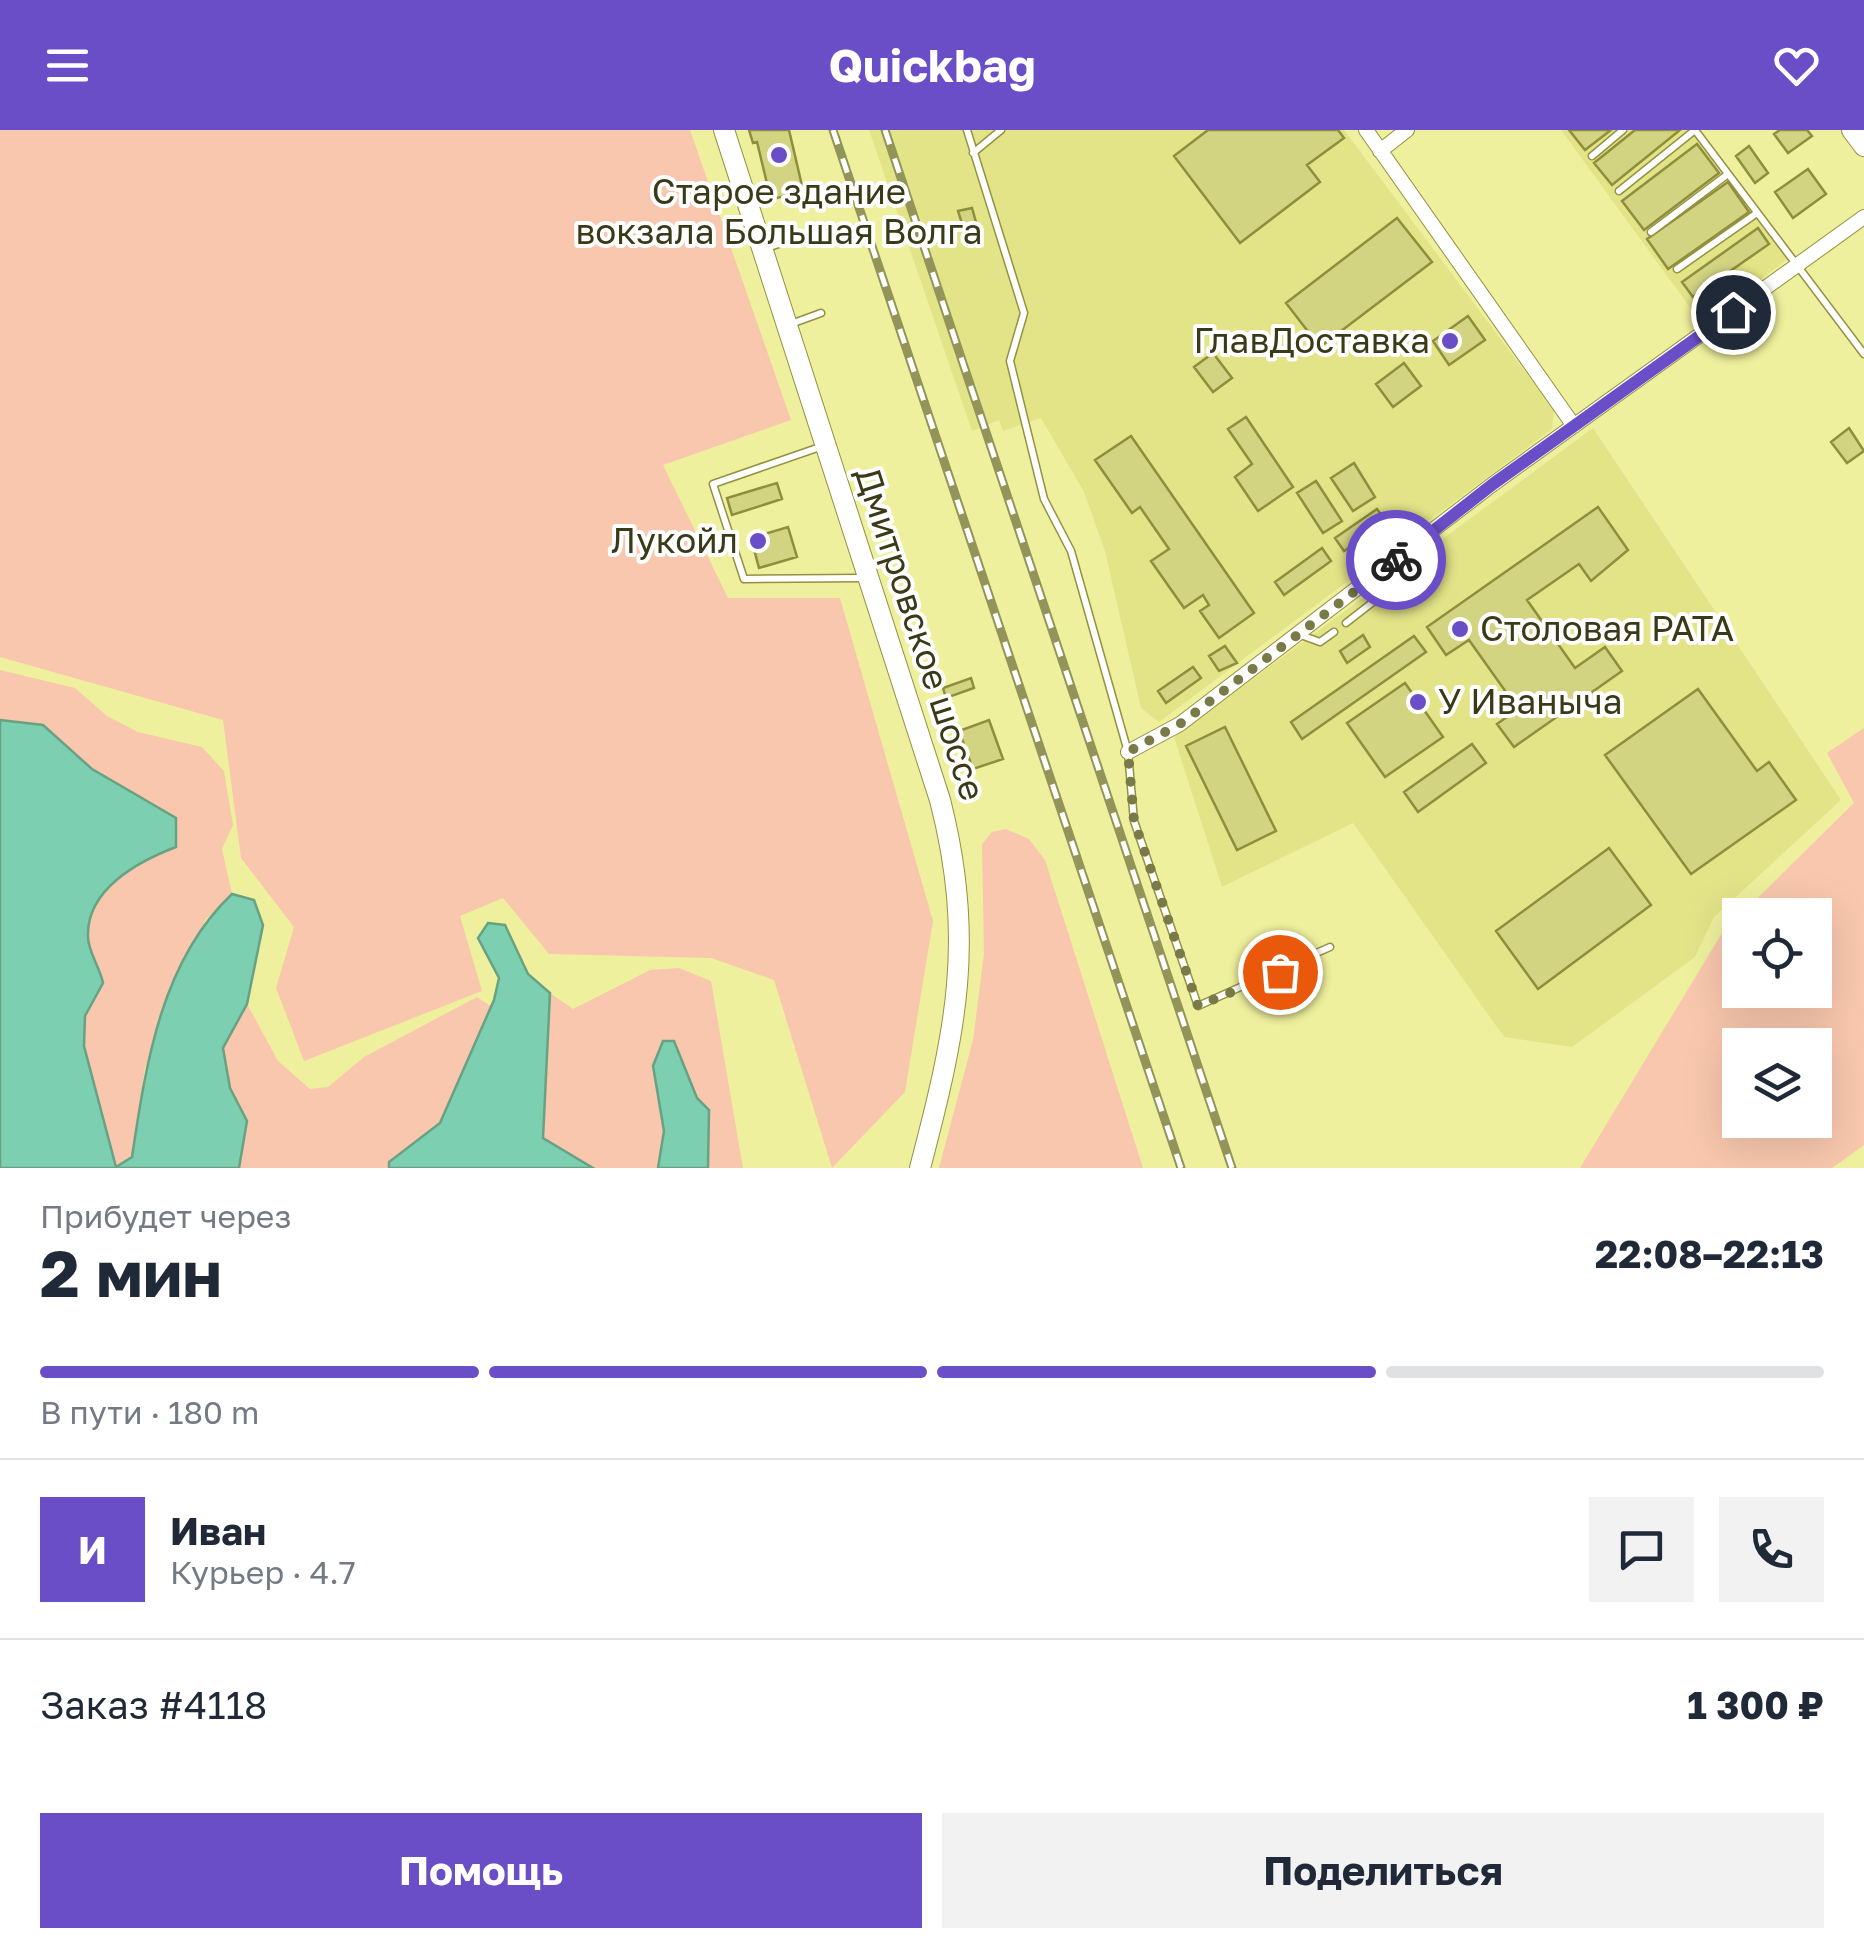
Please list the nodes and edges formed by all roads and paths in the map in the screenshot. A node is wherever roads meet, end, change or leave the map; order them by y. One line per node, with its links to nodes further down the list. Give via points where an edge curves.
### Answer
1 (724, 130): 19 (main road, Дмитровское шоссе)
2 (967, 130): 11 (lane)
3 (1001, 130): 11 (lane)
4 (1366, 130): 10 (street)
5 (1406, 130): 10 (street)
6 (1623, 130): 12 (lane)
7 (1695, 130): 13 (lane); 14 (lane)
8 (1852, 130): 9 (main road)
9 (1864, 146)
10 (1380, 150): 25 (street)
11 (973, 153): 32 (lane, via 1024,313 1010,360 1044,499 1071,550)
12 (1592, 156)
13 (1728, 174): 15 (lane); 17 (lane)
14 (1619, 191)
15 (1757, 212): 20 (lane); 21 (lane)
16 (1864, 217): 20 (street)
17 (1651, 232)
18 (796, 238): 19 (lane)
19 (763, 249): 23 (main road, Дмитровское шоссе)
20 (1797, 266): 24 (lane); 25 (street)
21 (1678, 269)
22 (821, 314): 23 (lane)
23 (787, 325): 26 (main road, Дмитровское шоссе)
24 (1864, 354)
25 (1574, 426): 28 (street)
26 (826, 445): 27 (main road, Дмитровское шоссе); 27 (lane, via 713,484 744,578)
27 (870, 578): 34 (main road, Дмитровское шоссе, via 940,800 958,880 960,982)
28 (1370, 581): 29 (lane, via 1373,602); 31 (street)
29 (1346, 623)
30 (1334, 632): 31 (lane, via 1320,642)
31 (1297, 634): 32 (street, via 1180,724)
32 (1128, 752): 33 (lane, via 1134,821 1198,1006)
33 (1330, 947)
34 (920, 1168)

